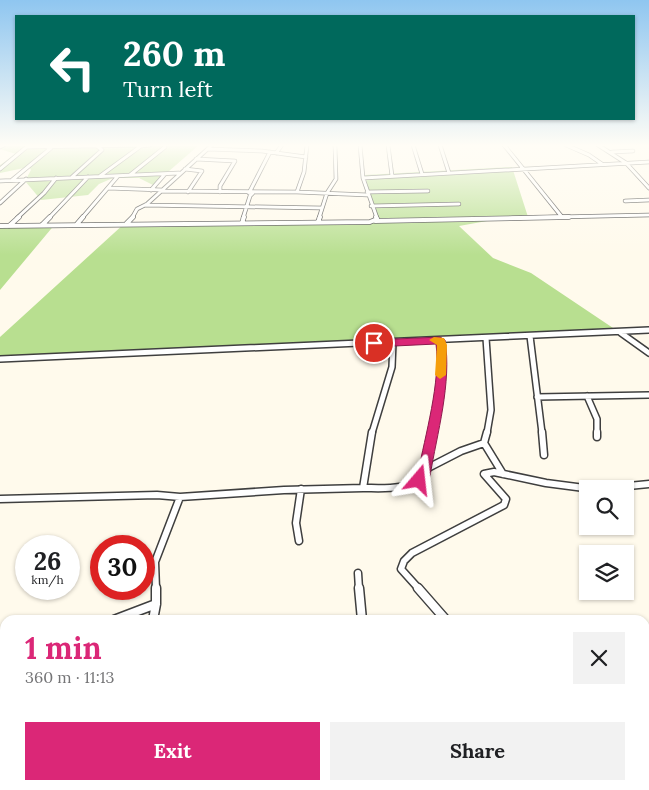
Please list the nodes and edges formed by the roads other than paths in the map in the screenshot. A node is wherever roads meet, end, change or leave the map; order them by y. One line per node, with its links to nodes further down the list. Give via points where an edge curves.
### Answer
1 (24, 182): 27 (street)
2 (53, 182): 42 (street)
3 (83, 182): 40 (street)
4 (113, 182): 14 (street)
5 (158, 182): 15 (street)
6 (170, 182): 16 (street)
7 (195, 182): 18 (street)
8 (222, 182): 19 (street)
9 (256, 182): 21 (street)
10 (300, 182): 20 (street)
11 (334, 182): 22 (street)
12 (364, 182): 23 (street)
13 (534, 182): 34 (street)
14 (108, 188): 15 (street); 38 (street)
15 (151, 190): 16 (street); 24 (street)
16 (161, 190): 18 (street); 24 (street)
17 (428, 191): 23 (street)
18 (188, 192): 19 (street)
19 (220, 192): 21 (street)
20 (297, 192): 21 (street); 22 (street)
21 (251, 193): 30 (street)
22 (327, 193): 23 (street); 32 (street)
23 (368, 194): 31 (street)
24 (156, 196): 29 (street)
25 (625, 200): 26 (street)
26 (649, 200)
27 (0, 204)
28 (459, 204): 31 (street)
29 (146, 205): 30 (street); 39 (street, via 138,208)
30 (246, 206): 32 (street); 37 (street)
31 (371, 206): 36 (street, via 377,219)
32 (322, 208): 35 (street)
33 (649, 215): 34 (street)
34 (562, 217): 36 (street)
35 (318, 222): 36 (street); 37 (street)
36 (374, 222)
37 (242, 223): 39 (street)
38 (77, 224): 39 (street); 40 (street)
39 (126, 224)
40 (42, 225): 42 (street)
41 (0, 226): 42 (street)
42 (9, 226)
43 (649, 330): 44 (street)
44 (620, 332): 45 (street); 49 (street)
45 (530, 336): 46 (street); 52 (street)
46 (486, 338): 47 (street); 55 (street, via 491,410)
47 (440, 340): 48 (street); 57 (street, via 440,386)
48 (393, 342): 50 (street); 62 (street, via 392,367 373,428)
49 (649, 353)
50 (0, 359)
51 (649, 395): 53 (street)
52 (537, 396): 53 (street); 56 (street)
53 (587, 396): 54 (street, via 597,419)
54 (596, 437)
55 (484, 442): 57 (street, via 466,446); 58 (street)
56 (544, 455)
57 (425, 472): 62 (street, via 422,479 404,486)
58 (503, 474): 61 (street); 72 (street, via 484,474 506,499 504,505 412,553 404,561 401,569)
59 (649, 484): 60 (street)
60 (634, 485)
61 (579, 487)
62 (363, 488): 63 (street)
63 (301, 489): 64 (street); 66 (street, via 296,524)
64 (180, 497): 65 (street); 68 (street, via 155,562)
65 (0, 499)
66 (299, 542)
67 (358, 573): 71 (street)
68 (156, 604): 69 (street); 70 (street)
69 (127, 615)
70 (153, 615)
71 (362, 615)
72 (442, 615)

